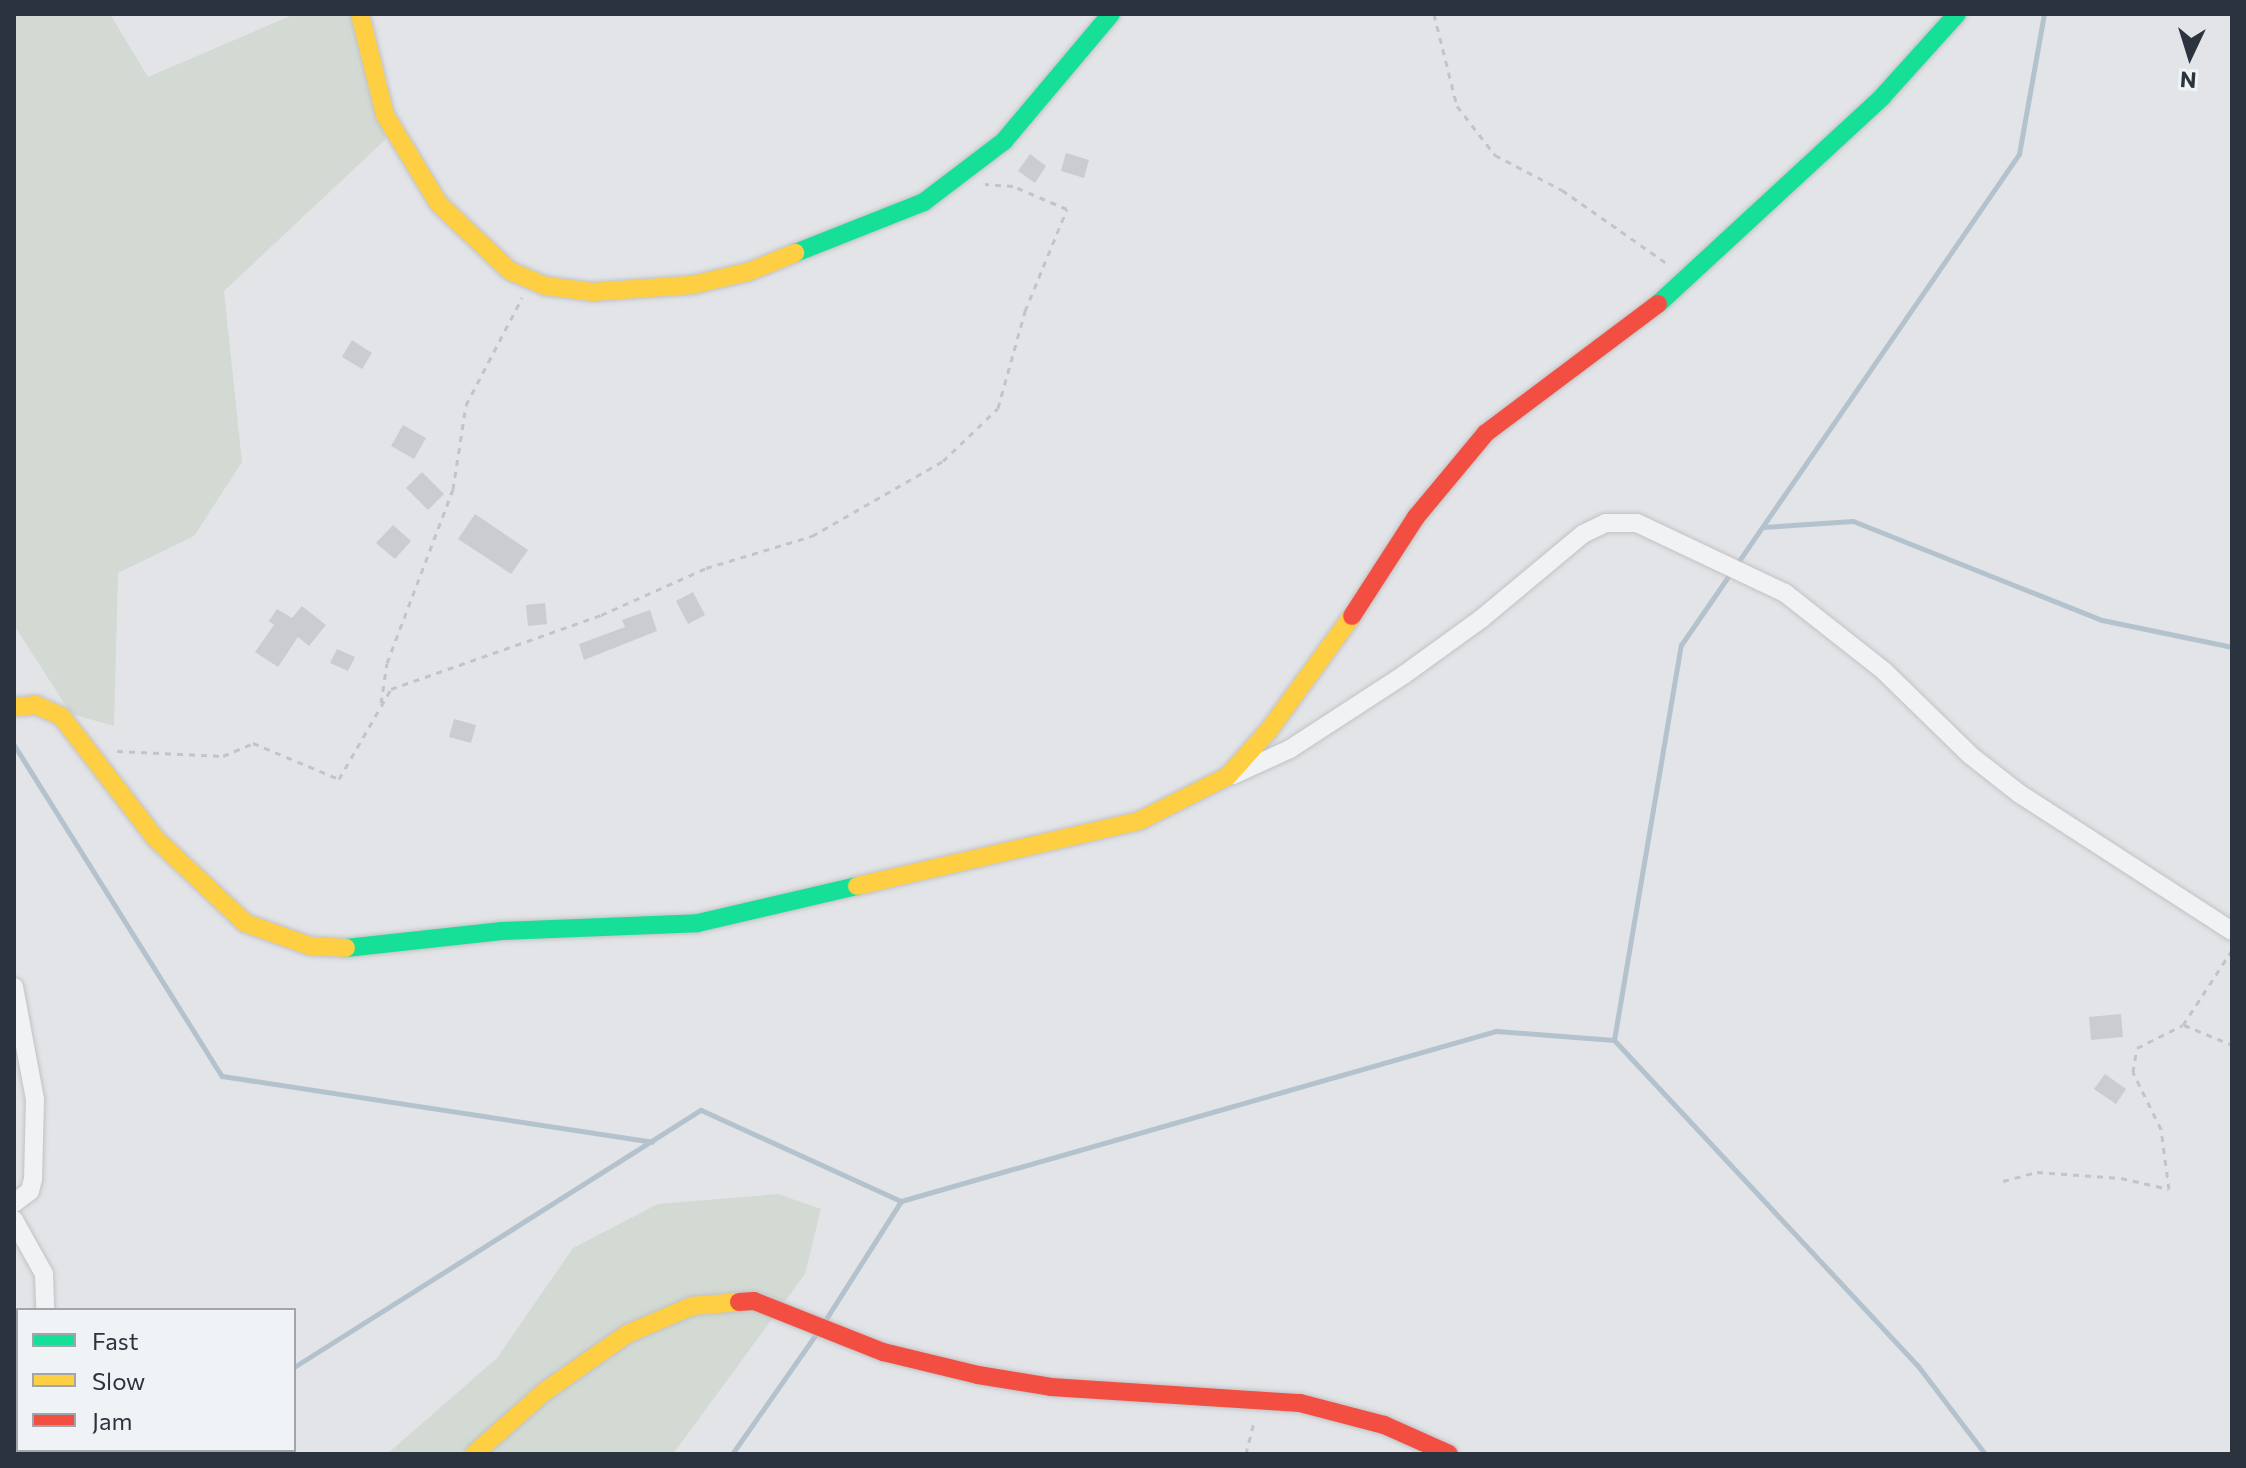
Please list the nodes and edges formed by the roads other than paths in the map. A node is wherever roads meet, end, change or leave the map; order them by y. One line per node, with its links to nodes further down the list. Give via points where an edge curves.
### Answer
1 (360, 14): 2 (street, via 370,70 406,154 439,204 479,247 531,280 592,292 692,285 748,272 867,229 924,202 1004,141)
2 (1111, 14)
3 (1957, 14): 5 (street, via 1827,151 1688,278 1486,433 1416,517 1293,699)
4 (14, 707): 5 (street, via 49,708 181,867 245,923 277,937 332,948 502,931 698,923 1139,821)
5 (1228, 776): 6 (street, via 1290,749 1405,674 1583,534 1606,523 1637,523 1785,593 1884,671 1958,744 2020,794)
6 (2232, 931)
7 (14, 987): 8 (street, via 35,1099 33,1179 30,1191)
8 (14, 1203)
9 (14, 1220): 10 (street, via 44,1274)
10 (45, 1308)
11 (475, 1453): 12 (street, via 544,1392 627,1334 712,1302 754,1301 883,1352 993,1377 1051,1387 1260,1398 1384,1425)
12 (1449, 1454)

